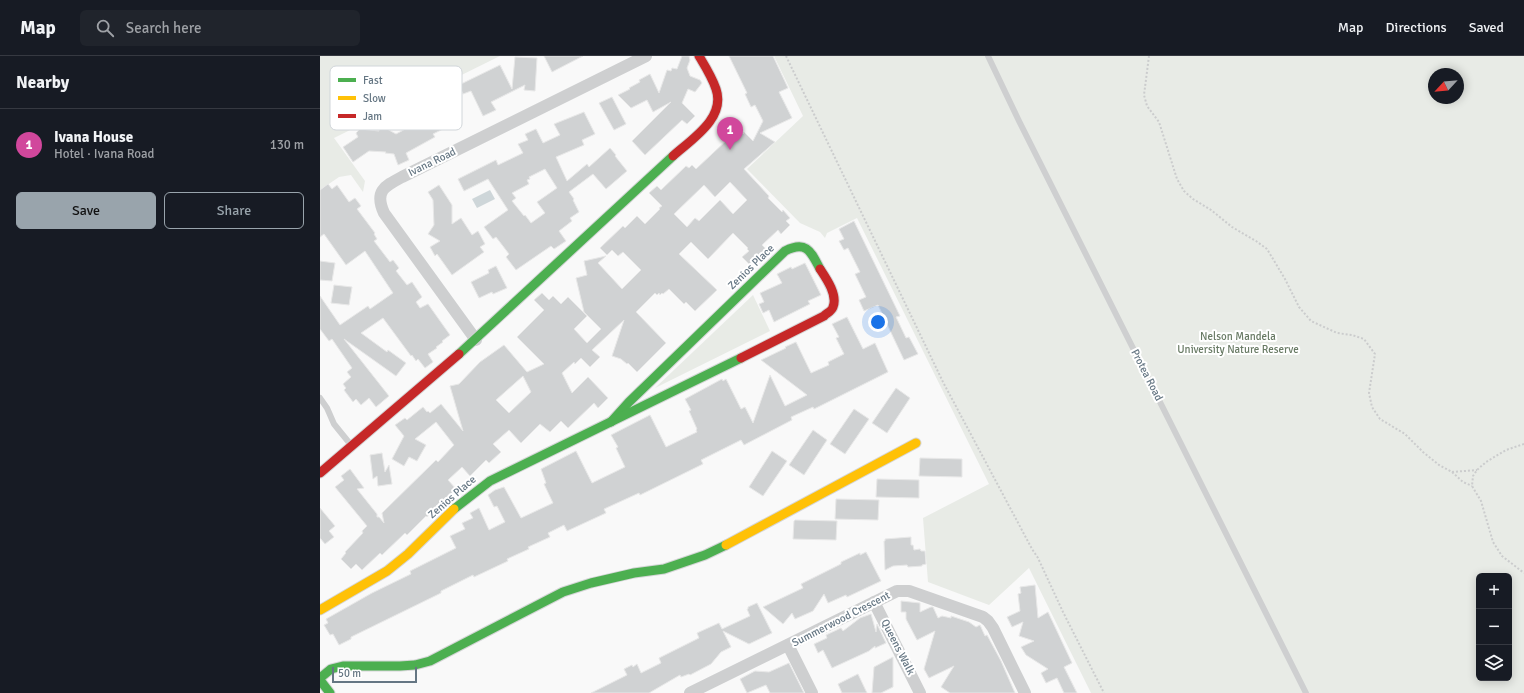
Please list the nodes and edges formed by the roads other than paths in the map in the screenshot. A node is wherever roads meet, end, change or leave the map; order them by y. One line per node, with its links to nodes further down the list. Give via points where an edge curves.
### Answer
1 (646, 56): 4 (street, Ivana Road, via 402,177 383,190 380,204 384,213)
2 (700, 56): 4 (street, via 719,99 715,116)
3 (988, 56): 19 (lane, Protea Road)
4 (476, 340): 8 (street)
5 (320, 398): 8 (lane, via 334,424)
6 (611, 422): 6 (street, Zenios Place, via 817,320 831,310 834,296 810,251 798,246 785,251); 11 (street, Zenios Place, via 490,481 395,565)
7 (916, 443): 13 (street, via 742,537 684,564 618,576 577,587 418,665 340,666)
8 (352, 446): 9 (street)
9 (320, 473)
10 (874, 602): 12 (street, Summerwood Crescent); 17 (street, Queens Walk); 18 (street, Summerwood Crescent, via 903,590 983,617 993,628)
11 (320, 610)
12 (788, 645): 15 (street, Summerwood Crescent); 16 (street)
13 (320, 679): 14 (street)
14 (330, 693)
15 (690, 693)
16 (812, 693)
17 (920, 693)
18 (1025, 693)
19 (1306, 693)

